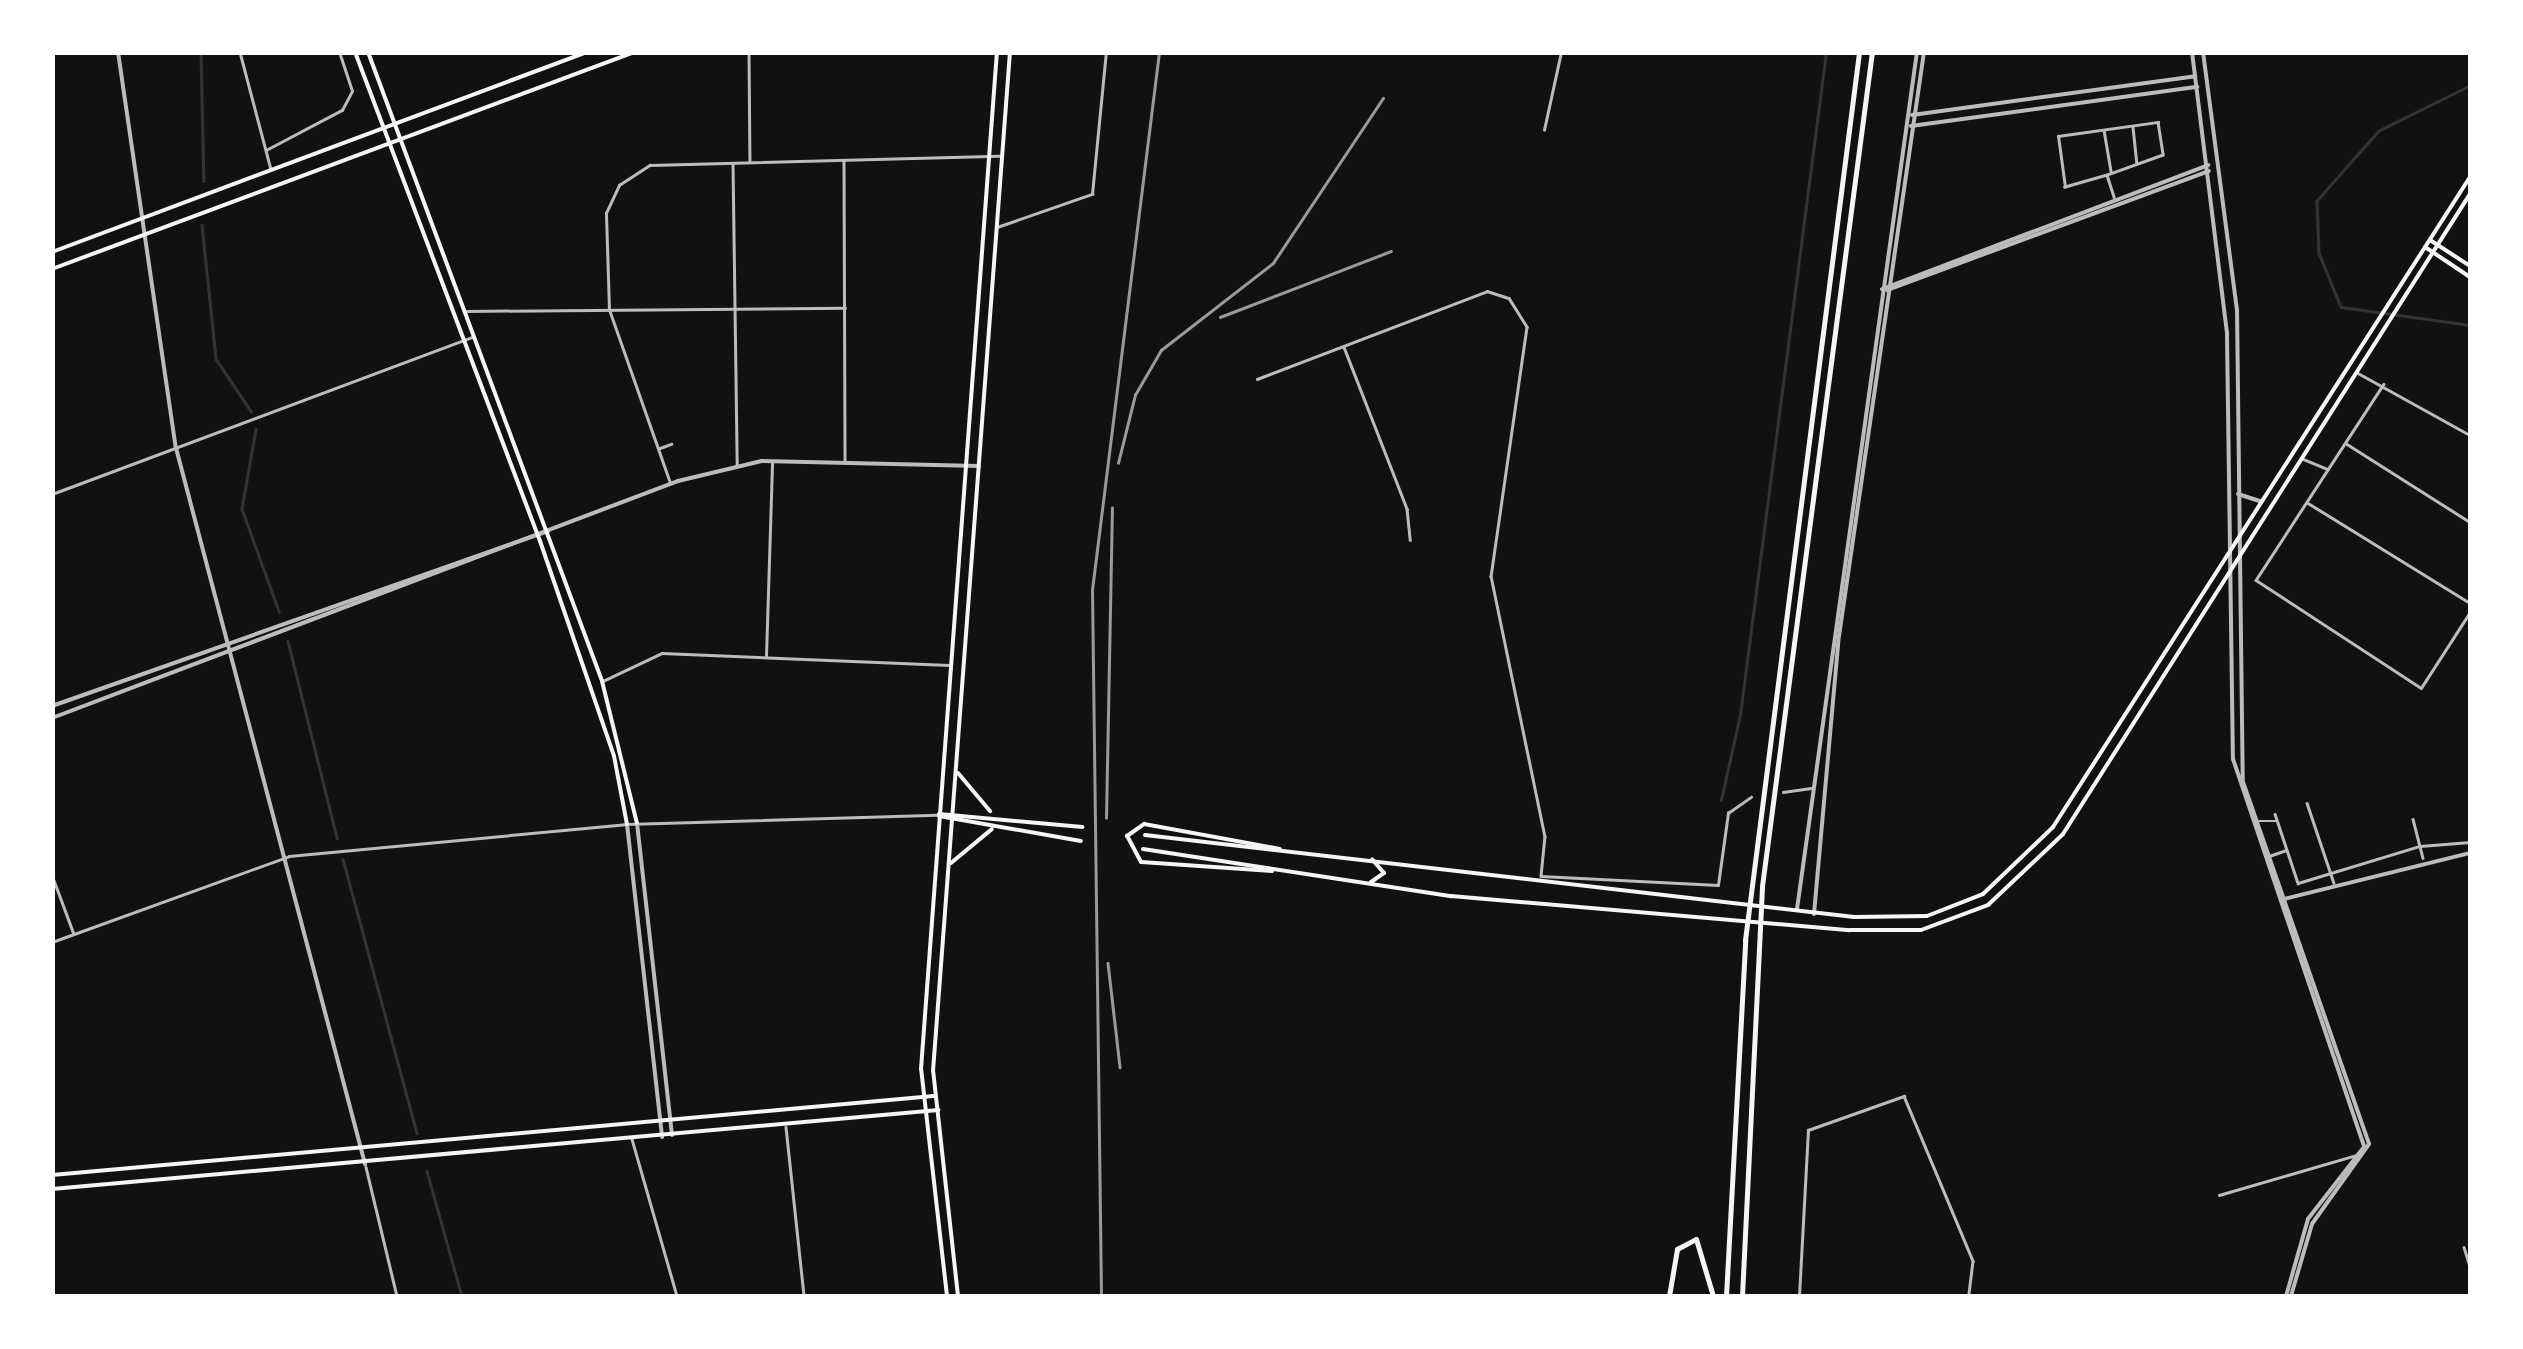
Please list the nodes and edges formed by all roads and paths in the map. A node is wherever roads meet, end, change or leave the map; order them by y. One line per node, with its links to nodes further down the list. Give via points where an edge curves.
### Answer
1 (118, 52): 42 (street)
2 (240, 52): 29 (street)
3 (339, 52): 29 (street, via 352,91 342,110)
4 (355, 52): 24 (main road)
5 (368, 52): 21 (main road)
6 (587, 52): 21 (main road)
7 (635, 52): 27 (main road)
8 (749, 52): 33 (street)
9 (997, 52): 30 (main road)
10 (1010, 52): 31 (main road)
11 (1106, 52): 43 (street, via 1092,194)
12 (1561, 52): 26 (street)
13 (1859, 52): 166 (highway, via 1745,940)
14 (1872, 52): 167 (highway, via 1762,886)
15 (1920, 52): 20 (street)
16 (2192, 52): 18 (street)
17 (2203, 52): 77 (street, via 2236,310)
18 (2195, 76): 19 (street); 20 (street)
19 (2197, 87): 22 (street); 36 (street)
20 (1911, 115): 22 (street)
21 (396, 124): 24 (main road); 27 (main road)
22 (1910, 126): 53 (street)
23 (2133, 127): 25 (street); 35 (street); 35 (street, via 2158,122 2163,154)
24 (382, 129): 28 (main road); 37 (main road)
25 (2104, 129): 38 (street); 38 (street, via 2058,136 2065,187)
26 (1544, 130)
27 (402, 139): 28 (main road); 57 (main road)
28 (388, 144): 44 (main road); 59 (main road)
29 (266, 150): 37 (street)
30 (990, 156): 31 (street); 32 (street); 72 (main road)
31 (1003, 157): 43 (main road)
32 (844, 160): 33 (street); 54 (street)
33 (750, 162): 34 (street)
34 (734, 163): 55 (street); 56 (street, via 650,164 619,186 606,213)
35 (2138, 164): 38 (street)
36 (2208, 168): 41 (street); 53 (street); 87 (street, via 2227,335)
37 (272, 170): 42 (main road)
38 (2109, 174): 41 (street)
39 (2470, 177): 45 (main road)
40 (2470, 194): 46 (main road)
41 (2115, 199): 53 (street)
42 (144, 218): 44 (street); 48 (main road)
43 (997, 227): 73 (main road)
44 (146, 234): 51 (main road); 67 (street)
45 (2430, 240): 46 (main road); 47 (main road)
46 (2438, 245): 49 (main road); 50 (main road)
47 (2425, 247): 49 (main road); 79 (main road)
48 (52, 252)
49 (2433, 252): 52 (main road); 61 (main road)
50 (2470, 266)
51 (52, 269)
52 (2470, 276)
53 (1887, 288): 100 (street); 137 (street, via 1839,636)
54 (846, 308): 55 (street); 71 (street)
55 (733, 309): 56 (street); 74 (street)
56 (610, 310): 57 (street); 68 (street)
57 (464, 311): 58 (main road)
58 (474, 337): 59 (street); 83 (main road)
59 (465, 340): 67 (street); 82 (main road)
60 (1344, 346): 62 (street); 84 (street, via 1407,508); 132 (street, via 1487,290 1526,318 1490,562 1545,836)
61 (2357, 373): 63 (street); 69 (main road)
62 (1258, 379)
63 (2384, 384): 64 (street); 65 (street)
64 (2470, 435)
65 (2346, 443): 75 (street); 81 (street)
66 (672, 444): 68 (street)
67 (176, 448): 78 (street); 92 (street)
68 (658, 448): 76 (street)
69 (2302, 458): 75 (street); 88 (main road)
70 (772, 461): 71 (street); 74 (street); 94 (street)
71 (844, 462): 72 (street)
72 (966, 465): 73 (street); 95 (main road)
73 (979, 466): 99 (main road)
74 (737, 467): 76 (street)
75 (2328, 469): 80 (street)
76 (671, 484): 83 (street)
77 (2236, 492): 79 (street, via 2247,504); 86 (street)
78 (52, 494)
79 (2262, 502): 86 (main road)
80 (2307, 502): 90 (street); 91 (street, via 2256,580 2421,688)
81 (2470, 522)
82 (536, 530): 83 (street); 85 (main road); 92 (street)
83 (548, 531): 85 (street); 96 (main road)
84 (1410, 540)
85 (540, 541): 93 (street); 111 (main road, via 614,756)
86 (2234, 546): 87 (main road); 88 (street)
87 (2225, 560): 89 (street); 137 (main road, via 2053,827 2003,882 1927,916)
88 (2234, 564): 89 (main road); 109 (street, via 2238,744)
89 (2224, 581): 133 (main road, via 2042,862 1958,918 1922,930 1850,930); 152 (street, via 2238,785 2362,1135)
90 (2470, 602)
91 (2470, 612)
92 (231, 640): 93 (street); 97 (street)
93 (234, 651): 98 (street); 124 (street)
94 (766, 657): 95 (street); 96 (street, via 662,653)
95 (950, 666): 105 (main road)
96 (602, 681): 112 (main road)
97 (52, 706)
98 (52, 718)
99 (956, 770): 104 (main road); 106 (main road)
100 (1810, 788): 101 (street); 136 (street)
101 (1784, 792)
102 (1752, 797): 132 (street, via 1728,813 1718,885)
103 (2307, 803): 130 (street)
104 (953, 809): 105 (main road); 106 (main road); 113 (main road)
105 (937, 814): 112 (street); 113 (main road); 141 (main road)
106 (994, 814): 114 (main road)
107 (2275, 814): 110 (street)
108 (2413, 819): 119 (street)
109 (2255, 821): 110 (street); 126 (street)
110 (2278, 822): 121 (street)
111 (627, 824): 112 (street); 124 (street); 145 (street)
112 (637, 824): 144 (street)
113 (952, 824): 115 (main road); 128 (main road)
114 (1082, 827)
115 (992, 829): 117 (main road); 128 (main road)
116 (1145, 835): 122 (main road)
117 (1080, 841)
118 (2470, 842): 119 (street)
119 (2420, 846): 127 (street); 130 (street)
120 (1143, 849): 129 (main road)
121 (2287, 850): 126 (street); 130 (street, via 2298,883)
122 (1294, 852): 125 (main road); 129 (main road, via 1144,824 1126,842 1140,862)
123 (2470, 853): 127 (street)
124 (289, 856): 138 (street); 150 (street)
125 (1368, 856): 132 (main road); 133 (main road, via 1384,873)
126 (2268, 856): 135 (street)
127 (2423, 858): 134 (street)
128 (949, 866): 140 (main road)
129 (1293, 872): 133 (main road)
130 (2330, 873): 134 (street)
131 (52, 875): 138 (street)
132 (1542, 876): 136 (main road)
133 (1367, 883)
134 (2334, 883): 135 (street)
135 (2284, 900): 151 (street)
136 (1797, 912): 137 (main road)
137 (1814, 914)
138 (74, 934): 139 (street)
139 (52, 942)
140 (934, 1096): 141 (main road); 142 (main road)
141 (920, 1099): 143 (main road); 144 (main road)
142 (938, 1110): 143 (main road); 163 (main road)
143 (924, 1112): 146 (main road); 162 (main road)
144 (671, 1121): 145 (main road); 147 (street)
145 (660, 1122): 148 (street); 150 (main road)
146 (786, 1126): 147 (main road); 161 (street)
147 (672, 1136): 148 (main road)
148 (662, 1137): 149 (main road)
149 (632, 1140): 153 (main road); 160 (street)
150 (363, 1151): 153 (street); 154 (main road)
151 (2368, 1152): 152 (street); 170 (street, via 2312,1224)
152 (2359, 1155): 156 (street); 170 (street, via 2308,1219)
153 (365, 1164): 155 (main road); 159 (street)
154 (52, 1175)
155 (52, 1189)
156 (2219, 1195)
157 (2464, 1247): 158 (street)
158 (2469, 1263)
159 (397, 1296)
160 (677, 1296)
161 (804, 1296)
162 (947, 1296)
163 (958, 1296)
164 (1669, 1296): 165 (highway, via 1677,1249 1696,1239)
165 (1713, 1296)
166 (1726, 1296)
167 (1742, 1296)
168 (1798, 1296): 169 (street, via 1808,1130 1904,1096 1974,1261)
169 (1969, 1296)
170 (2288, 1296)

